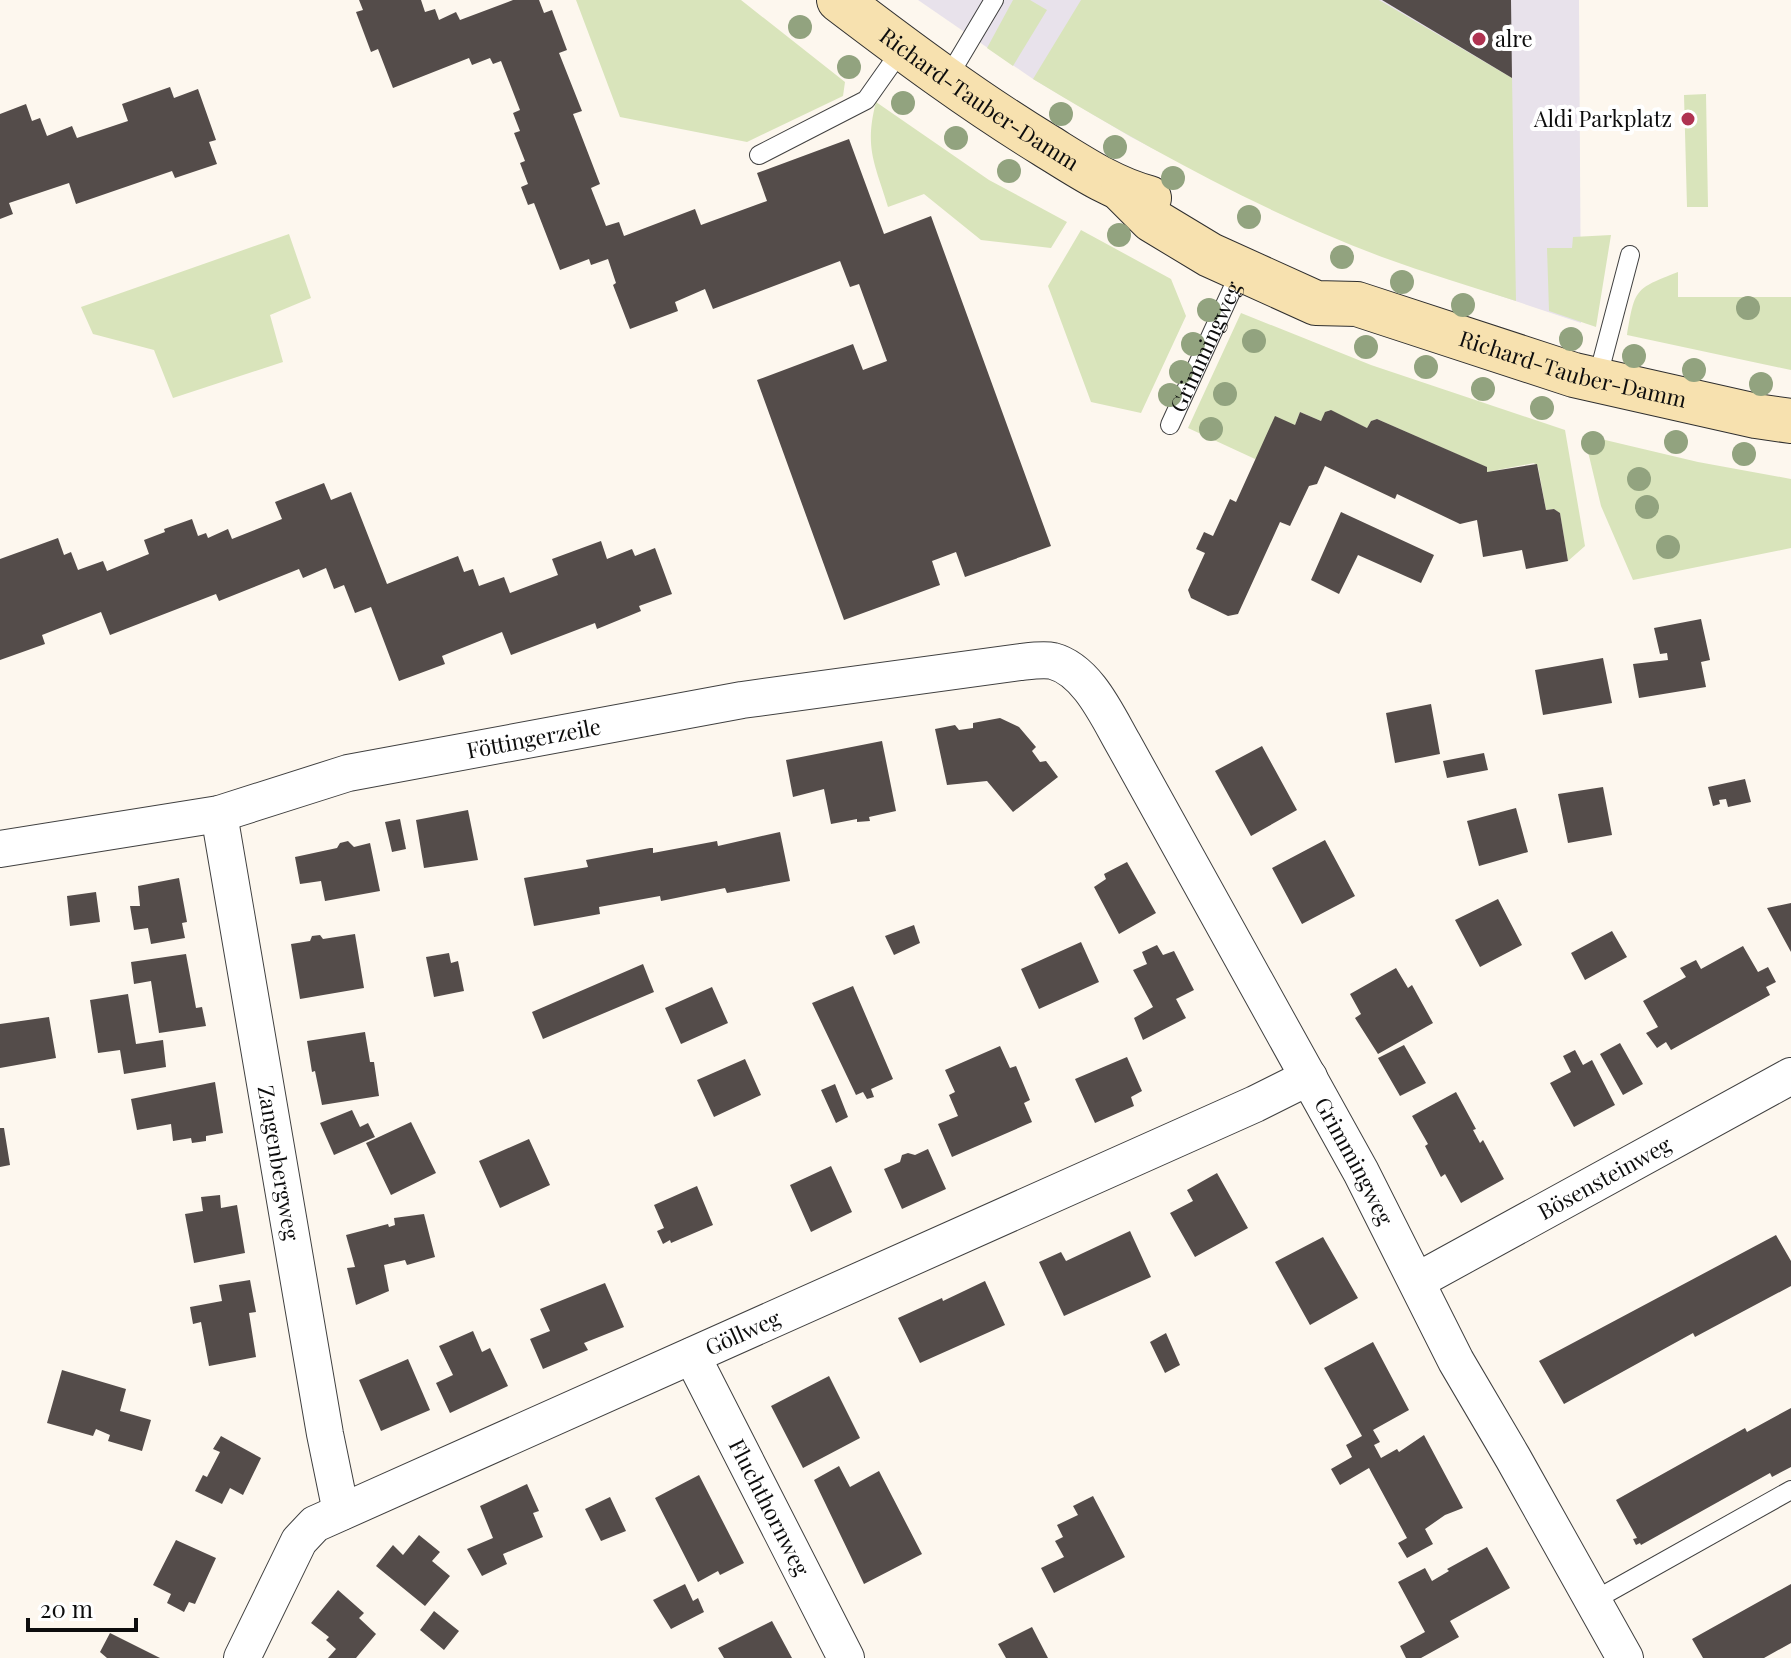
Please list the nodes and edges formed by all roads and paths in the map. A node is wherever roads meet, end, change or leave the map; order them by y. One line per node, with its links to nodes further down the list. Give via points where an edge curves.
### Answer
1 (839, 0): 3 (street, Richard-Tauber-Damm)
2 (994, 0): 4 (lane)
3 (902, 49): 4 (street, Richard-Tauber-Damm); 5 (lane, via 866,100)
4 (946, 82): 6 (street, Richard-Tauber-Damm)
5 (759, 155)
6 (1123, 191): 8 (street, Richard-Tauber-Damm, via 1152,220); 9 (street, Richard-Tauber-Damm, via 1170,204 1331,282)
7 (1630, 255): 10 (lane)
8 (1241, 270): 9 (street, Richard-Tauber-Damm, via 1316,303); 12 (lane, Grimmingweg)
9 (1357, 304): 10 (street, Richard-Tauber-Damm)
10 (1597, 380): 11 (street, Richard-Tauber-Damm)
11 (1791, 421)
12 (1170, 425)
13 (1071, 670): 14 (street, Föttingerzeile, via 1052,661 1021,662 742,700 348,773); 17 (street, Grimmingweg, via 1123,743)
14 (219, 814): 15 (street, Föttingerzeile); 21 (street, Zangenbergweg)
15 (0, 849)
16 (1791, 1076): 18 (street, Bösensteinweg)
17 (1309, 1077): 18 (street, Grimmingweg); 19 (street, Göllweg)
18 (1417, 1281): 22 (street, Grimmingweg, via 1456,1361)
19 (692, 1356): 21 (street, Göllweg); 24 (street, Fluchthornweg)
20 (1791, 1490): 22 (lane)
21 (341, 1512): 23 (street, Göllweg, via 315,1524 299,1541)
22 (1593, 1601): 25 (street, Grimmingweg)
23 (242, 1658)
24 (846, 1658)
25 (1625, 1658)

